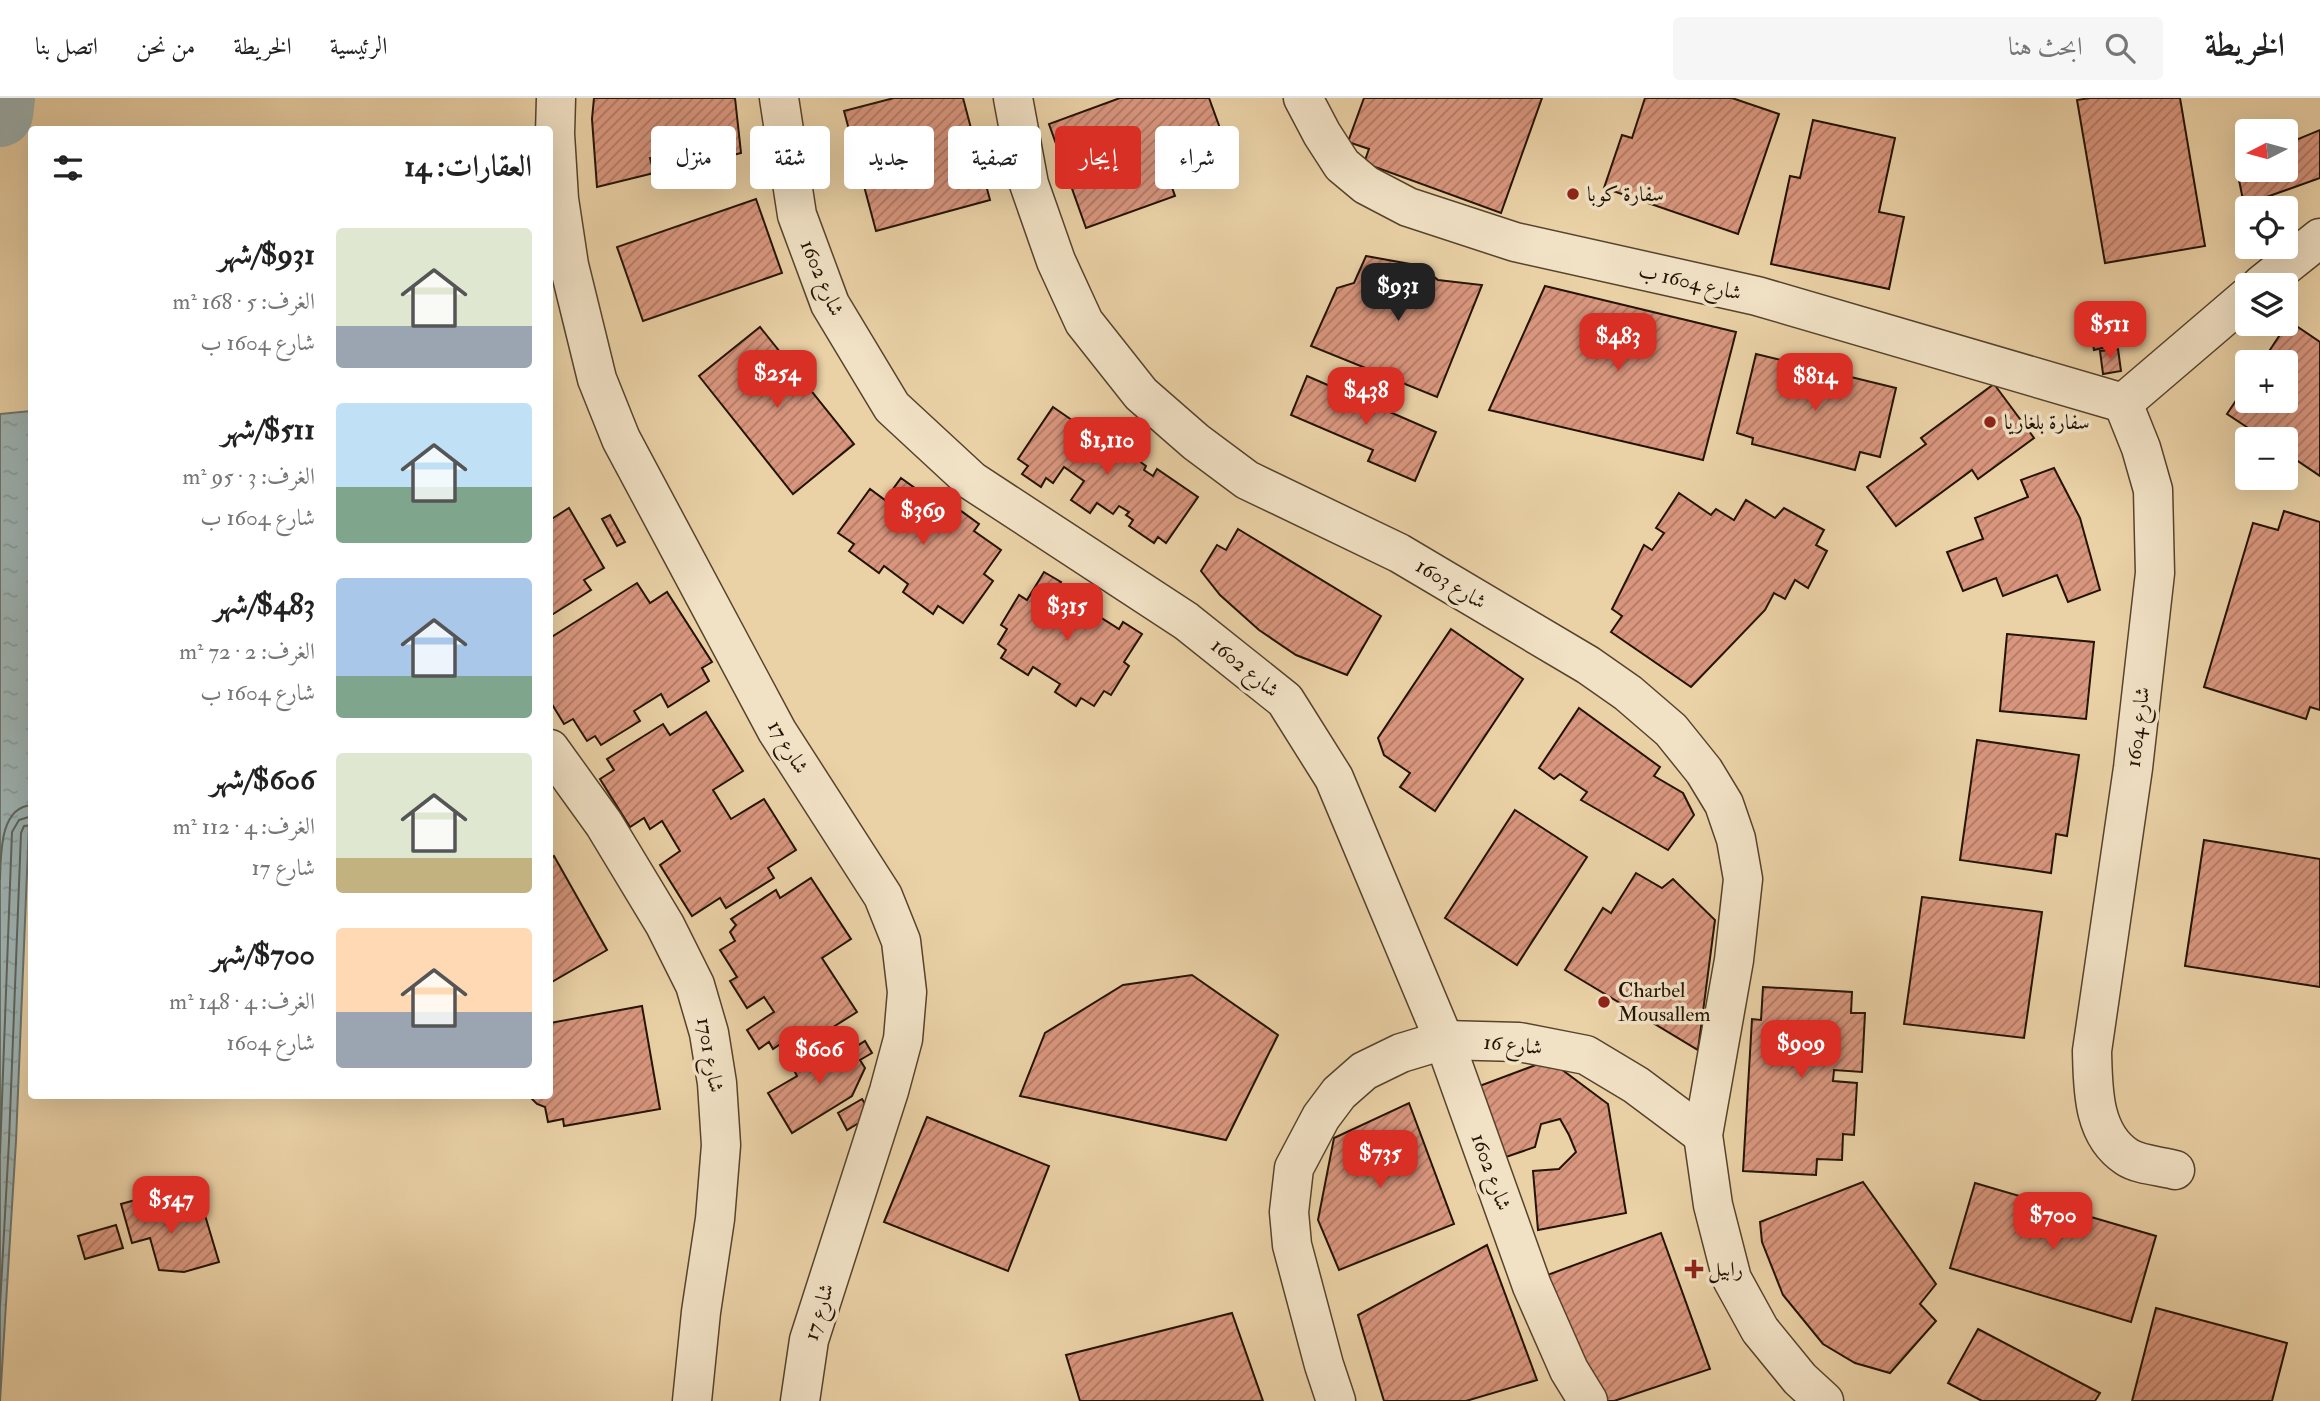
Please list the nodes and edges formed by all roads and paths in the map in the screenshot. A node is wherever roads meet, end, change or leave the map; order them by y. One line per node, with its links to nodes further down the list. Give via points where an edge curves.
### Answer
1 (556, 98): 14 (street, شارع 17, via 559,199 569,265 597,379 621,439 777,731 883,896 901,941 907,992 903,1039 809,1340)
2 (779, 98): 10 (street, شارع 1602, via 797,215 830,304 892,407 972,481 1186,621 1285,700 1334,778)
3 (1013, 98): 11 (street, شارع 1603, via 1029,184 1056,261 1084,322 1141,394 1247,480 1399,553 1588,665 1671,730 1704,771 1724,804 1744,879)
4 (1303, 98): 8 (street, شارع 1604 ب, via 1342,164 1366,185 1408,207 1515,242 1757,296)
5 (2320, 238): 6 (street)
6 (2276, 273)
7 (2235, 307): 8 (street)
8 (2123, 403): 12 (street, شارع 1604, via 2153,491 2155,573 2133,768 2092,1051 2093,1093 2110,1143 2129,1158)
9 (553, 753): 13 (street, شارع 1701, via 604,824 665,925 695,985 709,1033 720,1145)
10 (1444, 1040): 11 (street, شارع 16, via 1519,1042 1586,1055); 15 (street, شارع 16, via 1364,1071 1339,1093 1294,1168 1289,1212 1292,1245); 16 (street, شارع 1602, via 1532,1286 1569,1370)
11 (1703, 1135): 17 (street, via 1713,1205 1732,1279 1760,1330)
12 (2175, 1170)
13 (692, 1401)
14 (800, 1401)
15 (1336, 1401)
16 (1588, 1401)
17 (1824, 1401)

